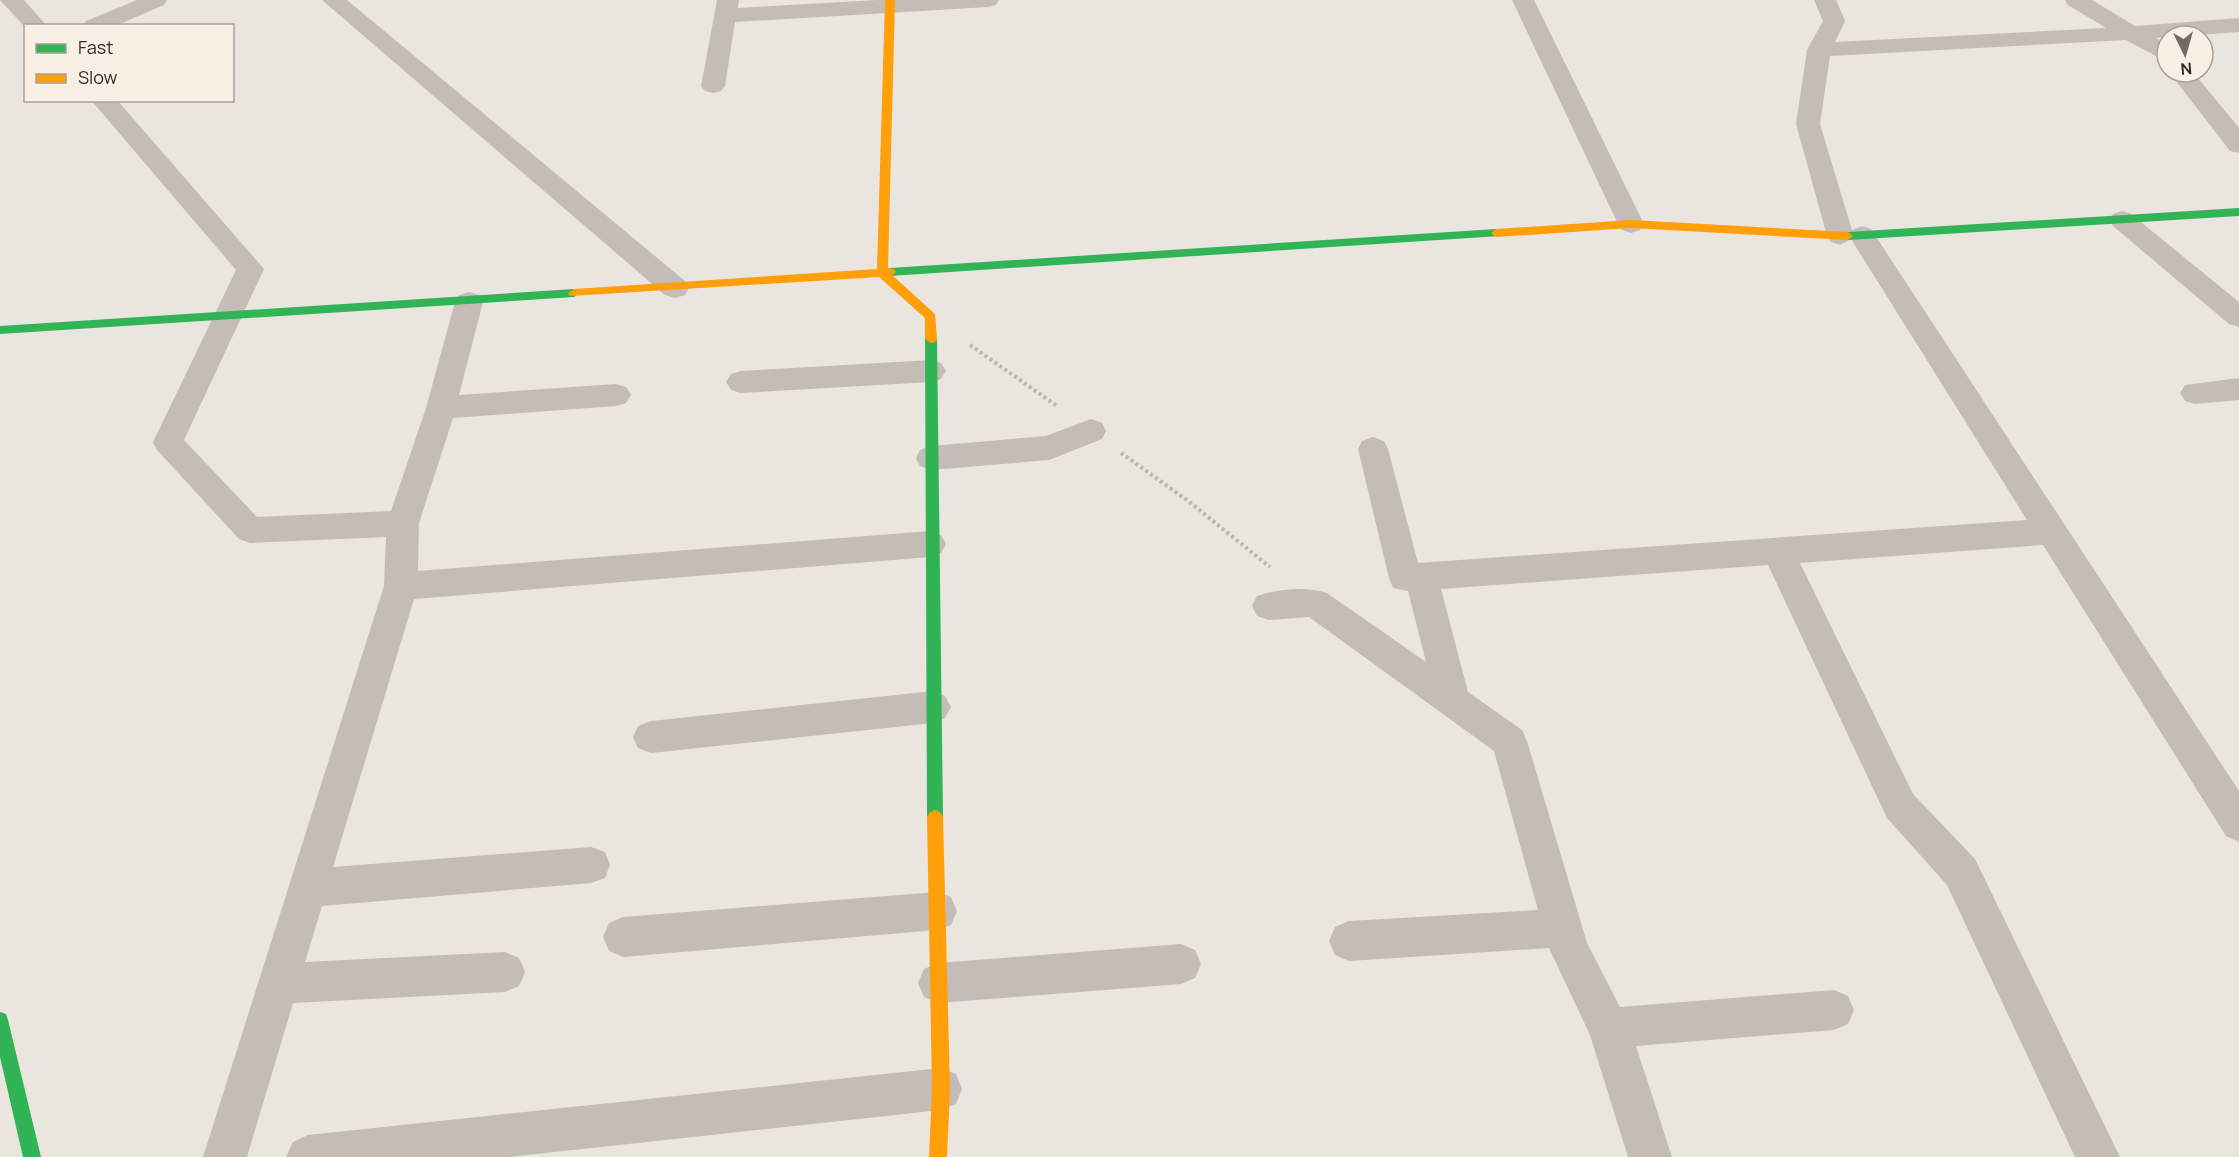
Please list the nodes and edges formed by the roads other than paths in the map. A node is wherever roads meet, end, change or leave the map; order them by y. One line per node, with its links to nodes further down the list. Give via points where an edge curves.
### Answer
1 (11, 0): 10 (street)
2 (156, 0): 11 (street)
3 (333, 0): 25 (street)
4 (988, 0): 8 (street)
5 (1523, 0): 22 (street)
6 (1825, 0): 15 (street, via 1834,21)
7 (2076, 0): 13 (street)
8 (890, 3): 9 (street); 24 (street)
9 (727, 8): 17 (street)
10 (34, 24)
11 (99, 24)
12 (2239, 25): 13 (street)
13 (2134, 33): 14 (street); 15 (street)
14 (2155, 48)
15 (1819, 50): 23 (street, via 1808,124)
16 (2191, 84): 19 (street)
17 (713, 86)
18 (105, 102): 28 (street, via 250,269)
19 (2239, 145)
20 (2239, 212): 21 (street)
21 (2122, 220): 23 (street); 27 (street)
22 (1631, 224): 23 (street); 24 (street)
23 (1851, 236): 40 (street)
24 (882, 273): 25 (street); 30 (street, via 931,317)
25 (675, 288): 26 (street)
26 (469, 302): 28 (street); 35 (street)
27 (2234, 307)
28 (227, 317): 29 (street); 39 (street, via 168,442 250,530)
29 (0, 330)
30 (931, 371): 31 (street); 38 (street)
31 (741, 382)
32 (2239, 389): 33 (street)
33 (2195, 393)
34 (616, 395): 35 (street)
35 (441, 408): 39 (street)
36 (1091, 431): 38 (street, via 1049,448)
37 (1373, 449): 43 (street, via 1405,578)
38 (931, 458): 41 (street)
39 (403, 523): 44 (street)
40 (2053, 531): 42 (street); 49 (street)
41 (930, 544): 44 (street); 47 (street)
42 (1779, 553): 43 (street); 70 (street, via 1900,806 1960,872)
43 (1421, 577): 46 (street)
44 (401, 586): 52 (street)
45 (1269, 606): 46 (street, via 1315,603)
46 (1453, 701): 54 (street, via 1509,741)
47 (933, 707): 48 (street); 53 (street)
48 (651, 737)
49 (2224, 774): 50 (street)
50 (2239, 824)
51 (591, 865): 52 (street)
52 (308, 888): 60 (street)
53 (937, 911): 55 (street); 59 (street)
54 (1562, 928): 56 (street); 63 (street, via 1569,950)
55 (623, 937)
56 (1349, 941)
57 (1182, 964): 59 (street)
58 (505, 972): 60 (street)
59 (938, 983): 64 (street)
60 (278, 984): 66 (street)
61 (1834, 1010): 63 (street)
62 (0, 1020): 65 (street)
63 (1609, 1028): 69 (street)
64 (941, 1089): 67 (street); 68 (street)
65 (32, 1157)
66 (225, 1157)
67 (308, 1157)
68 (938, 1157)
69 (1650, 1157)
70 (2098, 1157)

